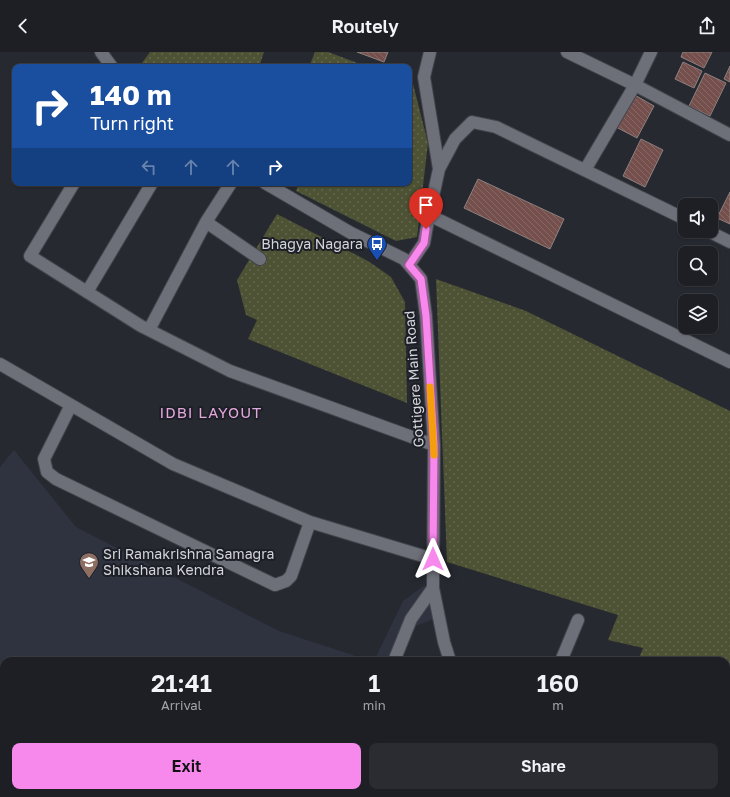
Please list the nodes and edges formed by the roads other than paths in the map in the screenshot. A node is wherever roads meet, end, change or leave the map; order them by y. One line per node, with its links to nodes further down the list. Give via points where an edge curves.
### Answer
1 (101, 52): 5 (street)
2 (430, 52): 8 (street, via 424,76)
3 (567, 52): 6 (street)
4 (651, 52): 6 (street)
5 (110, 64)
6 (635, 85): 7 (street); 9 (street)
7 (730, 135)
8 (439, 169): 9 (street, via 455,139 472,122 496,127); 14 (street)
9 (585, 170): 15 (street)
10 (72, 186): 21 (street, via 30,256)
11 (150, 186): 21 (street)
12 (229, 186): 16 (street)
13 (270, 186): 20 (street, Gottigere Main Road, via 351,233 404,259)
14 (429, 215): 20 (street, via 424,243); 23 (street)
15 (678, 216)
16 (206, 222): 19 (street); 22 (street)
17 (718, 236): 18 (street)
18 (730, 242)
19 (260, 259)
20 (409, 265): 26 (street, Gottigere Main Road, via 421,279 426,316)
21 (87, 292): 22 (street)
22 (149, 330): 26 (street, via 230,371)
23 (730, 362)
24 (0, 364): 25 (street)
25 (71, 405): 27 (street, via 173,464); 27 (street, via 44,459 48,472 56,479 275,585 291,576)
26 (434, 445): 28 (street, Gottigere Main Road)
27 (310, 522): 28 (street)
28 (433, 559): 29 (street, Gottigere Main Road)
29 (433, 588): 31 (street, via 411,619); 32 (street, Gottigere Main Road)
30 (578, 620): 33 (street)
31 (396, 657)
32 (449, 657)
33 (563, 657)

